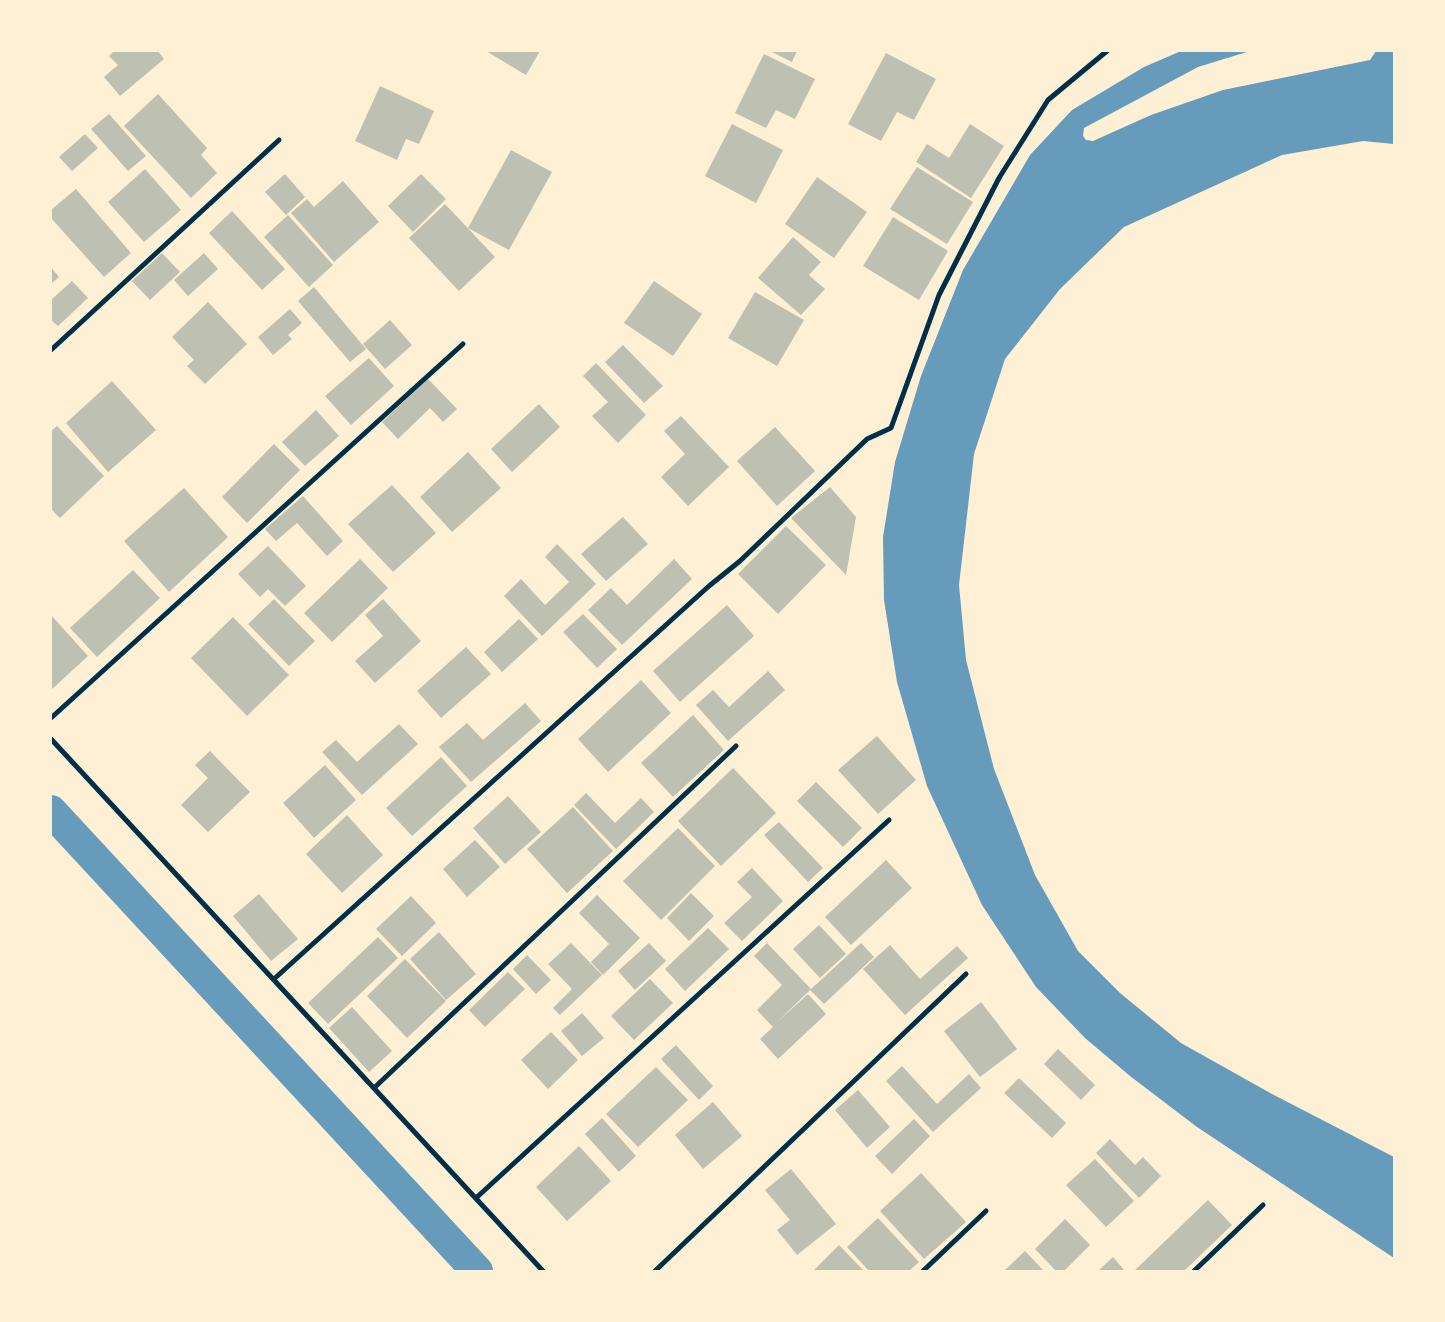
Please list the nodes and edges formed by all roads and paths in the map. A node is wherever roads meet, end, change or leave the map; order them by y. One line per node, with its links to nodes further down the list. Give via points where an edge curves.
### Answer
1 (1107, 51): 10 (street, via 1048,100 998,178 939,295 891,428 867,439 740,561)
2 (279, 140): 4 (street)
3 (463, 344): 5 (street)
4 (51, 350)
5 (51, 718)
6 (51, 739): 10 (street)
7 (736, 746): 11 (street)
8 (889, 820): 12 (street)
9 (966, 974): 16 (street)
10 (274, 979): 11 (street)
11 (374, 1088): 12 (street)
12 (476, 1198): 15 (street)
13 (1263, 1204): 18 (street)
14 (986, 1211): 17 (street)
15 (543, 1271)
16 (655, 1271)
17 (923, 1271)
18 (1194, 1271)

